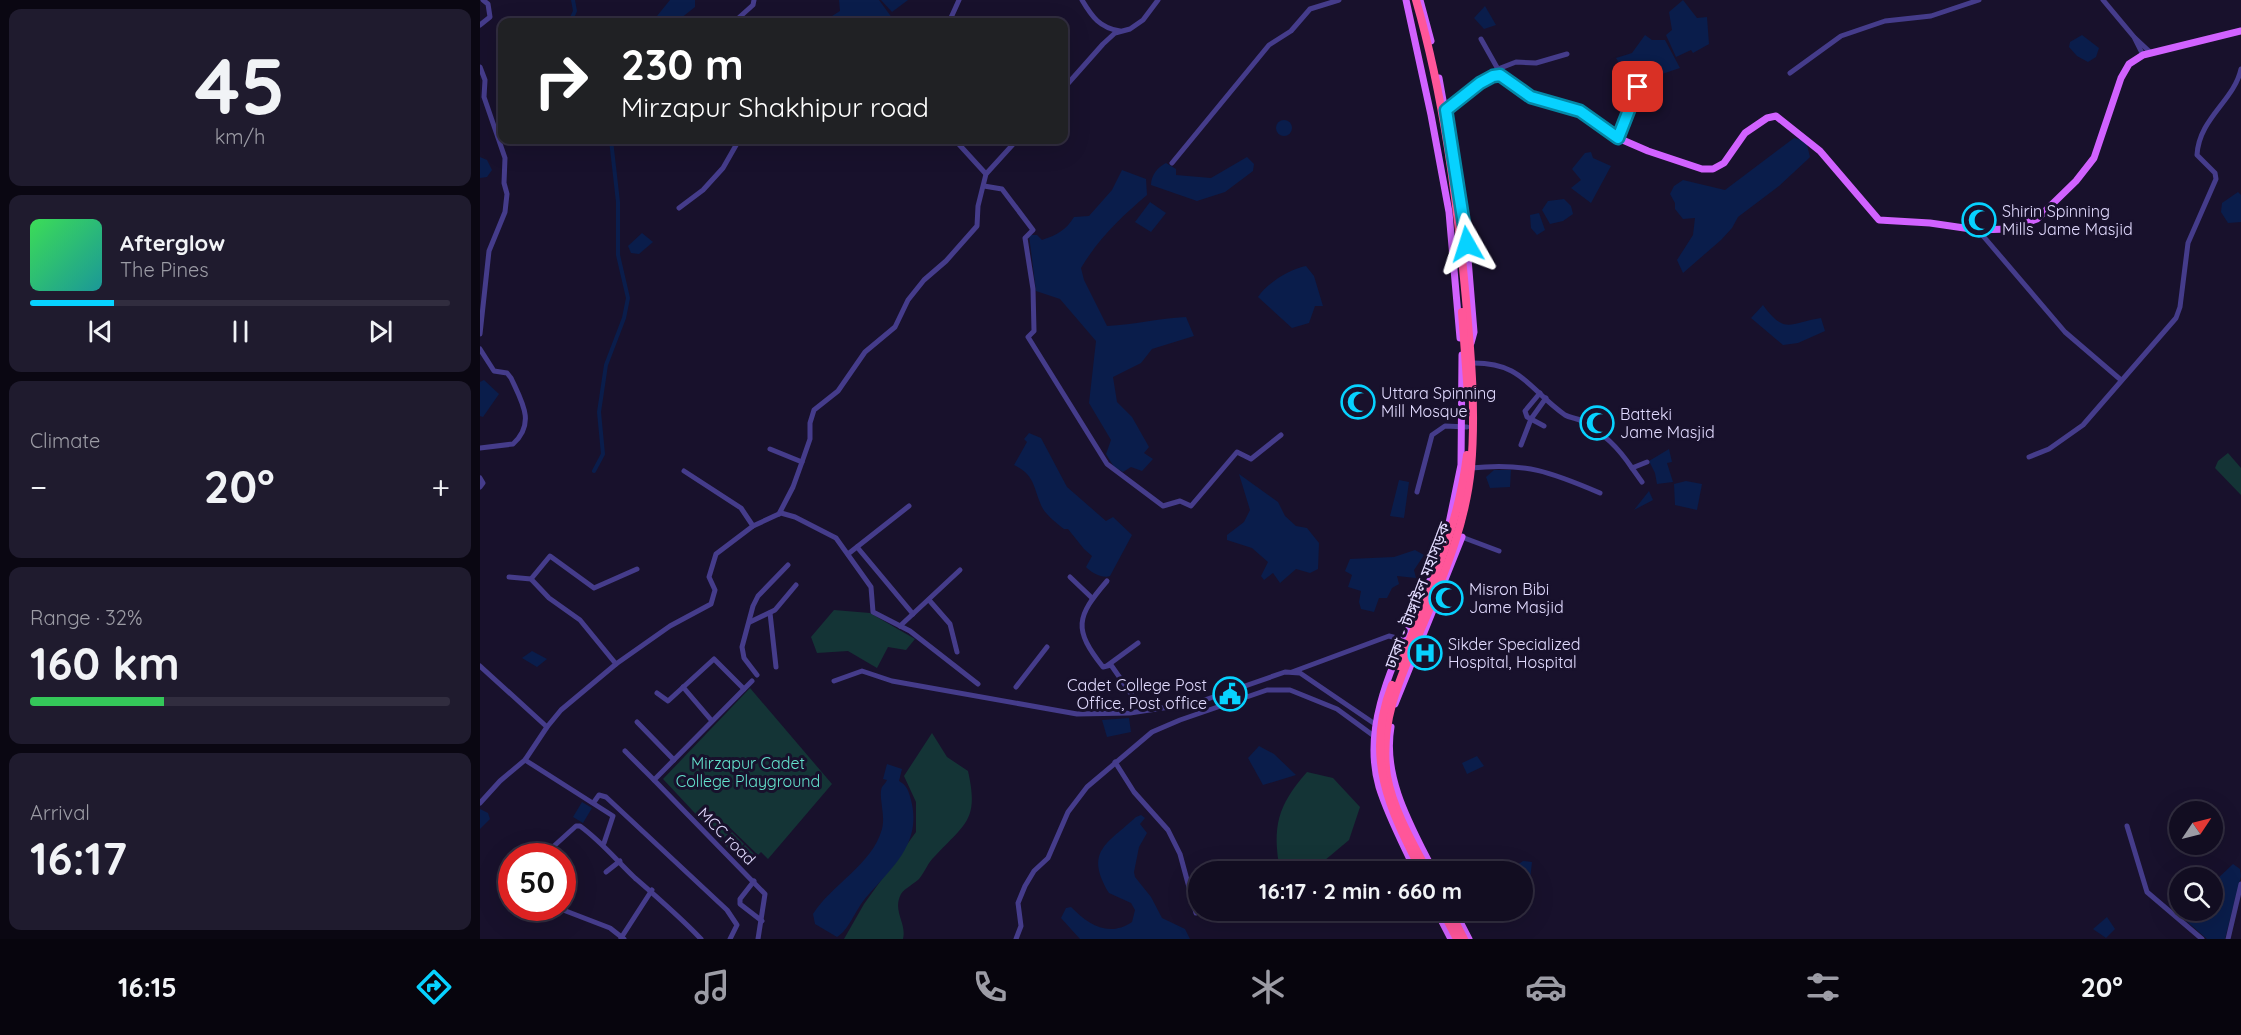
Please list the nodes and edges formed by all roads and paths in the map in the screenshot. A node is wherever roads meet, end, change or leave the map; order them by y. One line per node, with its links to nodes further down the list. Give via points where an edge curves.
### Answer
1 (754, 0): 12 (street)
2 (958, 0): 13 (street)
3 (1082, 0): 15 (street, via 1100,25)
4 (1158, 0): 15 (street, via 1143,20)
5 (1339, 0): 33 (street, via 1310,9 1291,31 1269,45)
6 (1406, 0): 39 (main road, via 1449,212)
7 (1411, 0): 39 (highway, ঢাকা - টাঙ্গাইল মহাসড়ক, via 1447,168)
8 (1418, 0): 26 (main road); 39 (highway, ঢাকা - টাঙ্গাইল মহাসড়ক, via 1451,169)
9 (1979, 0): 23 (street, via 1930,16 1885,21 1841,36)
10 (2103, 0): 19 (street)
11 (488, 1): 14 (street, via 490,17)
12 (738, 18)
13 (951, 18)
14 (480, 25)
15 (1120, 31): 24 (street)
16 (2241, 31): 19 (main road)
17 (1481, 39): 22 (street)
18 (1567, 54): 22 (street, via 1536,63 1516,62)
19 (2147, 54): 37 (main road, via 2129,64 2121,78 2094,158 2076,181 2037,219 2008,229)
20 (480, 67): 27 (street, via 485,80 484,97)
21 (2241, 69): 42 (street, via 2198,142 2197,155 2216,179 2188,243 2176,318)
22 (1499, 72): 26 (main road); 28 (main road, via 1531,97 1580,111)
23 (1790, 73)
24 (1068, 83)
25 (1638, 87): 28 (street)
26 (1446, 110): 39 (main road, via 1465,222 1474,332)
27 (498, 138)
28 (1618, 138): 37 (main road, via 1659,155 1713,169 1724,163 1745,133 1776,116 1820,151 1879,220)
29 (500, 144): 38 (street, via 507,194 505,212 489,251)
30 (737, 144): 36 (street, via 723,168)
31 (959, 144): 34 (street)
32 (1013, 144): 34 (street)
33 (1172, 163)
34 (986, 174): 35 (street)
35 (984, 186): 48 (street, via 1002,189 1033,230 1025,238 1034,305 1034,331 1028,337 1107,464 1163,506 1180,501 1191,506 1237,452 1251,459); 53 (street, via 977,226 924,280 908,300 895,327 865,352 838,391 814,410)
36 (679, 208)
37 (1978, 230): 42 (street, via 2065,332)
38 (480, 334)
39 (1465, 343): 41 (highway, ঢাকা - টাঙ্গাইল মহাসড়ক); 47 (highway, ঢাকা - টাঙ্গাইল মহাসড়ক)
40 (480, 349): 50 (street, via 494,371 507,373 511,378 527,416 527,425 513,444)
41 (1471, 363): 43 (street, via 1512,369); 55 (highway, ঢাকা - টাঙ্গাইল মহাসড়ক)
42 (2121, 380): 52 (street, via 2083,425 2049,449)
43 (1540, 393): 44 (street); 45 (street, via 1525,411)
44 (1546, 398): 45 (street); 56 (street, via 1567,416 1607,436)
45 (1531, 419): 46 (street); 49 (street)
46 (1544, 426)
47 (1465, 427): 61 (street, via 1440,427 1432,435); 84 (highway, ঢাকা - টাঙ্গাইল মহাসড়ক, via 1465,468 1457,514 1445,553)
48 (1281, 435)
49 (1521, 445)
50 (480, 448)
51 (770, 449): 53 (street)
52 (2028, 457)
53 (802, 462): 64 (street)
54 (1647, 462): 56 (street)
55 (1471, 468): 62 (street, via 1533,468); 66 (highway, ঢাকা - টাঙ্গাইল মহাসড়ক)
56 (1632, 468): 59 (street)
57 (684, 471): 65 (street, via 741,508)
58 (480, 478): 60 (street)
59 (1642, 482)
60 (480, 487)
61 (1417, 492)
62 (1600, 493)
63 (909, 506): 67 (street)
64 (779, 514): 65 (street); 69 (street, via 795,517 836,538)
65 (753, 526): 88 (street, via 716,554 709,577 715,590 711,604 670,626)
66 (1460, 536): 68 (street); 120 (highway, ঢাকা - টাঙ্গাইল মহাসড়ক, via 1396,686 1386,728 1388,778 1397,809); 121 (main road, via 1395,704 1390,732 1390,758 1397,788)
67 (857, 547): 69 (street); 81 (street)
68 (1499, 550)
69 (848, 554): 83 (street, via 871,587 873,612)
70 (788, 565): 82 (street, via 758,596)
71 (637, 570): 75 (street, via 594,588 552,556)
72 (960, 570): 79 (street)
73 (509, 577): 75 (street)
74 (1070, 578): 78 (street)
75 (531, 579): 88 (street, via 549,598 580,620)
76 (1107, 581): 78 (street)
77 (796, 585): 80 (street)
78 (1092, 598): 90 (street, via 1080,627 1091,652 1103,667)
79 (929, 600): 81 (street); 87 (street, via 950,624)
80 (770, 614): 82 (street); 91 (street)
81 (913, 614): 83 (street)
82 (750, 622): 93 (street, via 742,647 744,658)
83 (900, 626): 96 (street)
84 (1407, 641): 92 (street, via 1389,636); 104 (main road); 119 (highway, ঢাকা - টাঙ্গাইল মহাসড়ক, via 1381,722 1379,762 1393,814)
85 (1138, 643): 90 (street)
86 (1047, 647): 98 (street)
87 (957, 652)
88 (616, 664): 105 (street, via 561,710)
89 (480, 666): 105 (street)
90 (1108, 666): 101 (street, via 1116,670)
91 (776, 667)
92 (1291, 672): 95 (street, via 1196,703 1130,713 1077,714 892,681 862,671); 104 (street, via 1313,680)
93 (757, 675)
94 (752, 681): 99 (street)
95 (834, 681)
96 (978, 684)
97 (683, 687): 99 (street, via 714,659); 100 (street, via 666,702); 102 (street)
98 (1016, 687)
99 (744, 689): 102 (street)
100 (657, 693)
101 (1134, 698)
102 (712, 721): 109 (street)
103 (637, 722): 109 (street)
104 (1375, 723): 106 (main road)
105 (547, 727): 108 (street)
106 (1374, 736): 110 (street, via 1328,704 1295,690 1275,690 1152,732); 118 (main road, via 1379,786)
107 (625, 751): 111 (street, MCC road)
108 (525, 760): 112 (street); 113 (street)
109 (674, 760): 111 (street)
110 (1115, 762): 124 (street, via 1134,792 1168,830); 137 (street, via 1068,812 1048,858 1025,886 1018,903 1020,926)
111 (654, 780): 123 (street, MCC road)
112 (594, 802): 116 (street, via 614,817); 135 (street, via 599,795 606,797 727,910 737,926)
113 (480, 803)
114 (2127, 826): 142 (street, via 2147,892)
115 (558, 843): 116 (street, via 578,826)
116 (604, 843): 117 (street)
117 (620, 861): 122 (street); 126 (street)
118 (1411, 861)
119 (1416, 861)
120 (1423, 861)
121 (1429, 861)
122 (606, 872)
123 (754, 881): 128 (street, via 766,898); 128 (street, via 740,904)
124 (1188, 884)
125 (2241, 884): 143 (street)
126 (652, 890): 133 (street); 134 (street)
127 (576, 915): 133 (street, via 610,928)
128 (762, 921): 136 (street)
129 (1442, 921): 138 (main road)
130 (1448, 921): 139 (highway)
131 (1455, 921): 140 (highway)
132 (1460, 921): 141 (main road)
133 (622, 938)
134 (701, 939)
135 (730, 939)
136 (758, 939)
137 (1016, 939)
138 (1451, 939)
139 (1457, 939)
140 (1464, 939)
141 (1469, 939)
142 (2202, 939)
143 (2228, 939)

